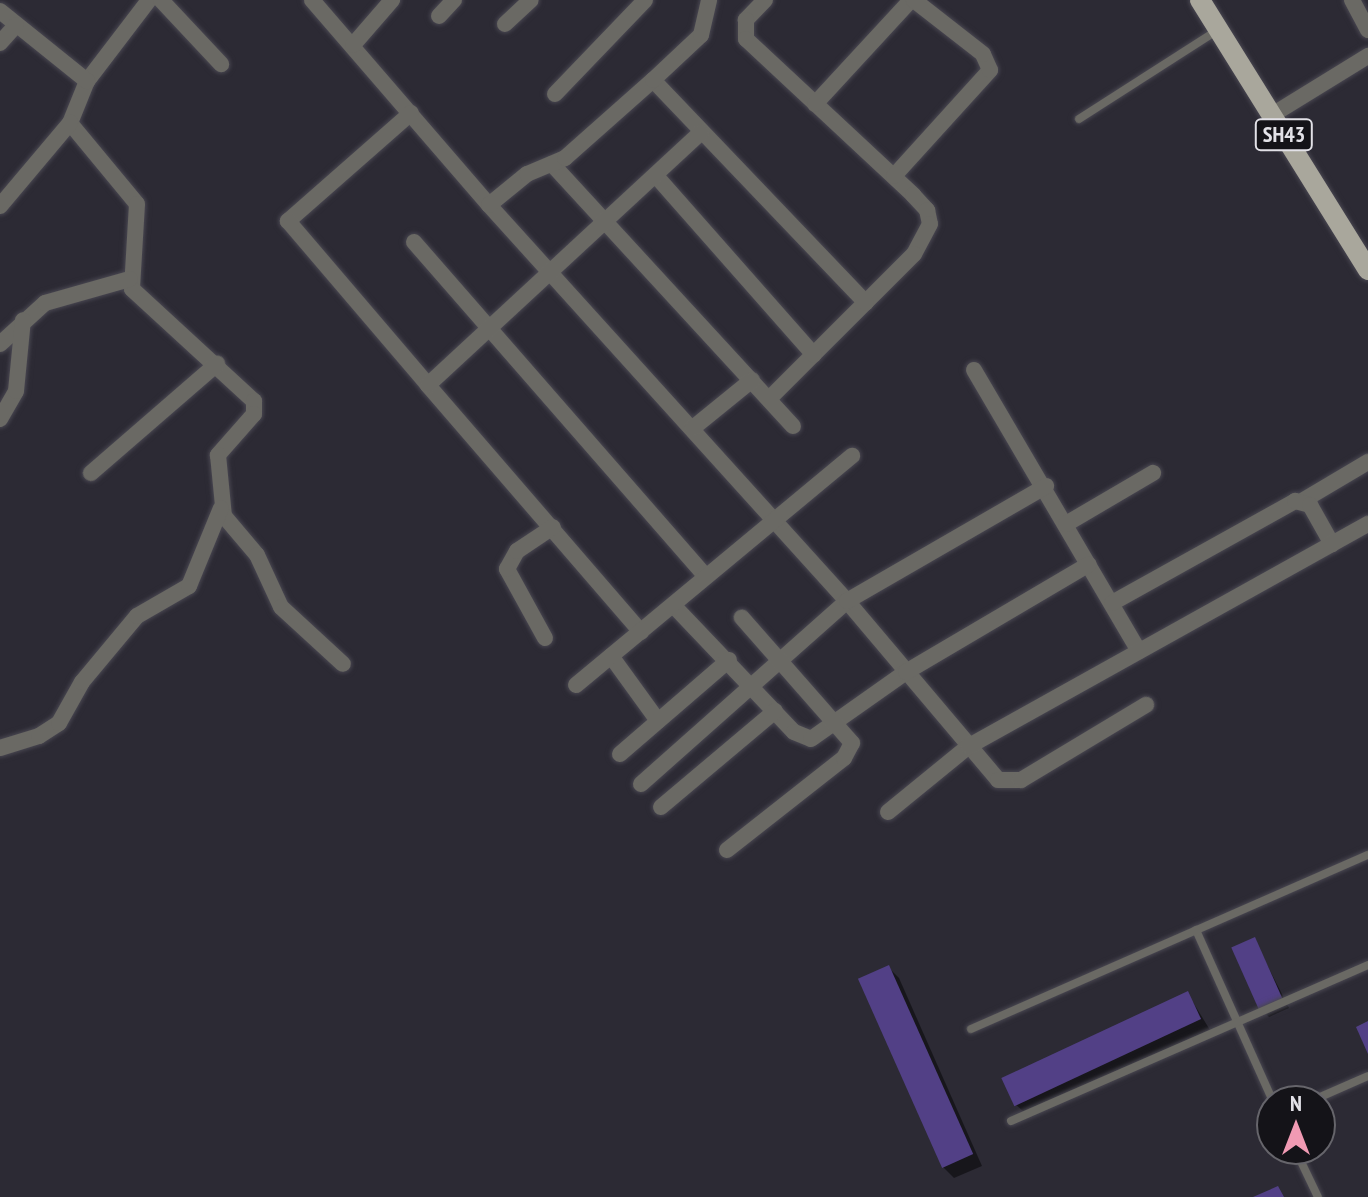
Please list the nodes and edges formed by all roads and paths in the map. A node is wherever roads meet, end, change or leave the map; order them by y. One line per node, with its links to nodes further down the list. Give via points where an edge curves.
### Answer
1 (149, 0): 24 (street)
2 (161, 0): 22 (street)
3 (312, 0): 20 (street)
4 (392, 0): 20 (street)
5 (454, 0): 14 (street)
6 (531, 0): 15 (street)
7 (645, 0): 25 (street)
8 (709, 0): 23 (street, via 701,35)
9 (765, 0): 26 (street, via 746,20 746,39)
10 (912, 0): 26 (street); 33 (street, via 983,54 990,70)
11 (1200, 0): 17 (main road, SH43)
12 (1352, 0): 18 (street)
13 (0, 11): 16 (street)
14 (439, 16)
15 (505, 24)
16 (16, 25): 19 (street); 24 (street)
17 (1218, 30): 28 (main road, SH43); 29 (lane)
18 (1368, 30)
19 (0, 43)
20 (353, 45): 27 (street)
21 (1368, 56): 28 (street)
22 (221, 64)
23 (653, 80): 31 (street); 32 (street)
24 (87, 81): 30 (street)
25 (555, 94)
26 (815, 104): 33 (street)
27 (411, 113): 35 (street); 50 (street, via 288,221)
28 (1272, 115): 39 (main road, SH43)
29 (1079, 119)
30 (70, 123): 36 (street); 41 (street, via 137,204)
31 (701, 132): 34 (street); 42 (street)
32 (552, 164): 35 (street, via 527,174); 37 (street)
33 (894, 176): 42 (street, via 927,210 930,224 914,254)
34 (657, 177): 37 (street); 46 (street)
35 (489, 205): 40 (street)
36 (0, 206)
37 (607, 223): 40 (street); 49 (street)
38 (414, 242): 44 (street)
39 (1368, 270)
40 (552, 273): 44 (street); 54 (street)
41 (130, 279): 43 (street, via 45,303); 47 (street, via 137,297)
42 (866, 303): 46 (street)
43 (23, 320): 45 (street); 52 (street, via 16,391)
44 (489, 327): 50 (street); 68 (street)
45 (0, 344)
46 (814, 355): 51 (street)
47 (217, 364): 57 (street); 61 (street, via 249,393 255,408 218,455)
48 (974, 370): 59 (street)
49 (752, 380): 51 (street); 54 (street)
50 (428, 385): 65 (street)
51 (769, 399): 53 (street)
52 (0, 419)
53 (793, 426)
54 (693, 428): 62 (street)
55 (852, 456): 62 (street)
56 (1368, 462): 60 (street)
57 (91, 473)
58 (1153, 473): 63 (street)
59 (1046, 486): 63 (street); 69 (street)
60 (1302, 501): 66 (street, via 1316,513); 70 (street)
61 (221, 508): 79 (street, via 257,555 281,607); 88 (street, via 189,586 137,616 82,682 59,723 39,736)
62 (774, 518): 68 (street); 69 (street)
63 (1066, 524): 67 (street)
64 (1368, 524): 66 (street)
65 (553, 527): 73 (street); 74 (street, via 517,551 507,569)
66 (1332, 544): 75 (street)
67 (1089, 564): 70 (street); 80 (street)
68 (706, 577): 71 (street)
69 (847, 601): 78 (street); 80 (street)
70 (1112, 603): 75 (street)
71 (673, 605): 73 (street); 77 (street)
72 (742, 618): 78 (street)
73 (641, 632): 76 (street)
74 (545, 638)
75 (1139, 651): 87 (street)
76 (611, 656): 81 (street); 85 (street)
77 (729, 660): 82 (street); 85 (street)
78 (780, 661): 82 (street); 86 (street)
79 (343, 664)
80 (906, 672): 86 (street); 87 (street)
81 (576, 685)
82 (752, 687): 84 (street); 90 (street)
83 (1146, 705): 87 (street, via 1007,784)
84 (775, 711): 86 (street, via 794,732 811,739); 91 (street)
85 (658, 721): 89 (street)
86 (838, 723): 93 (street, via 852,743 844,758)
87 (969, 746): 92 (street)
88 (0, 748)
89 (620, 754)
90 (641, 784)
91 (661, 807)
92 (888, 812)
93 (727, 850)
94 (1368, 855): 95 (lane)
95 (1196, 930): 97 (lane); 98 (lane)
96 (1368, 965): 97 (lane)
97 (1235, 1023): 100 (lane); 102 (lane)
98 (971, 1029)
99 (1368, 1076): 101 (lane)
100 (1265, 1085)
101 (1336, 1090)
102 (1011, 1121)
103 (1303, 1165): 104 (lane)
104 (1318, 1197)

